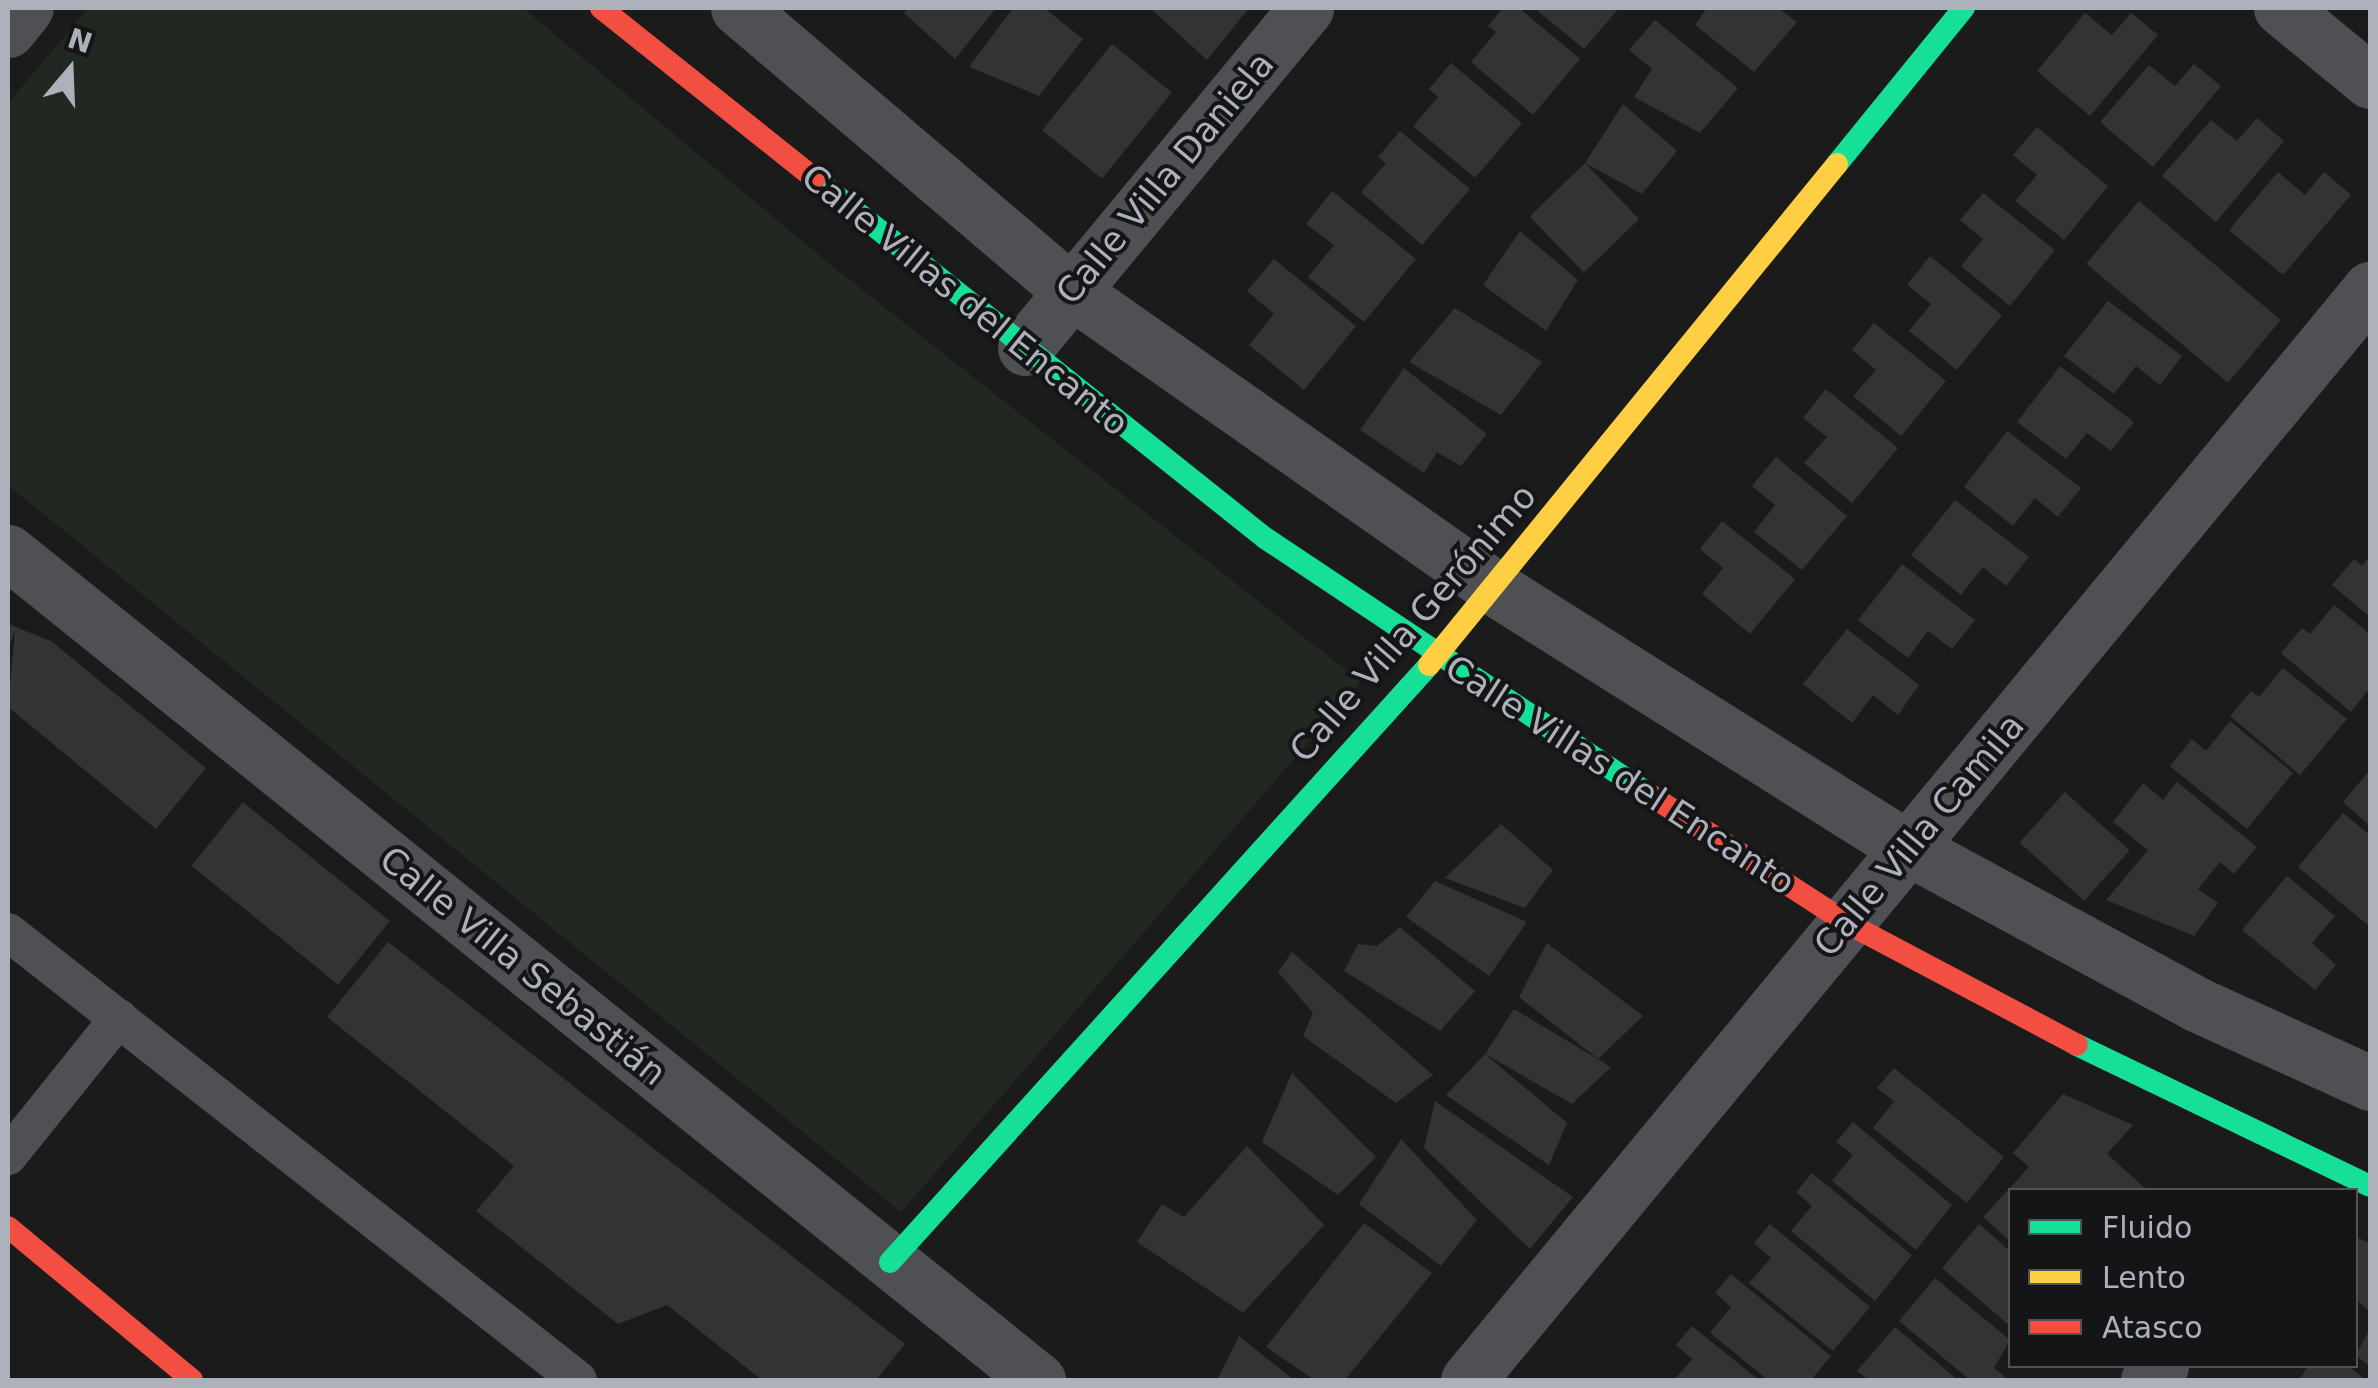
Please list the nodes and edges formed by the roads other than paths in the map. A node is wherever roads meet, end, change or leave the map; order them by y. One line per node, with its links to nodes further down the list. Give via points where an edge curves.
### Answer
1 (26, 8): 7 (street)
2 (601, 8): 11 (street, Calle Villas del Encanto)
3 (738, 8): 10 (street)
4 (1306, 8): 10 (street, Calle Villa Daniela)
5 (1964, 8): 13 (street, Calle Villa Gerónimo)
6 (2281, 8): 8 (street)
7 (8, 30)
8 (2370, 81)
9 (2370, 289): 15 (street, Calle Villa Camila)
10 (1071, 291): 11 (street, Calle Villa Daniela); 13 (street)
11 (1025, 348): 14 (street, Calle Villas del Encanto, via 1266,538)
12 (8, 552): 23 (street, Calle Villa Sebastián)
13 (1493, 588): 14 (street, Calle Villa Gerónimo); 15 (street)
14 (1437, 656): 16 (street, Calle Villas del Encanto); 23 (street, Calle Villa Gerónimo)
15 (1908, 848): 16 (street, Calle Villa Camila); 19 (street, via 2196,1004)
16 (1846, 923): 21 (street, Calle Villas del Encanto); 27 (street, Calle Villa Camila)
17 (8, 932): 18 (lane)
18 (119, 1018): 20 (lane); 25 (lane)
19 (2368, 1079)
20 (8, 1156)
21 (2337, 1182)
22 (8, 1227): 24 (street)
23 (890, 1262): 26 (street, Calle Villa Sebastián)
24 (192, 1380)
25 (578, 1380)
26 (1038, 1380)
27 (1468, 1380)

